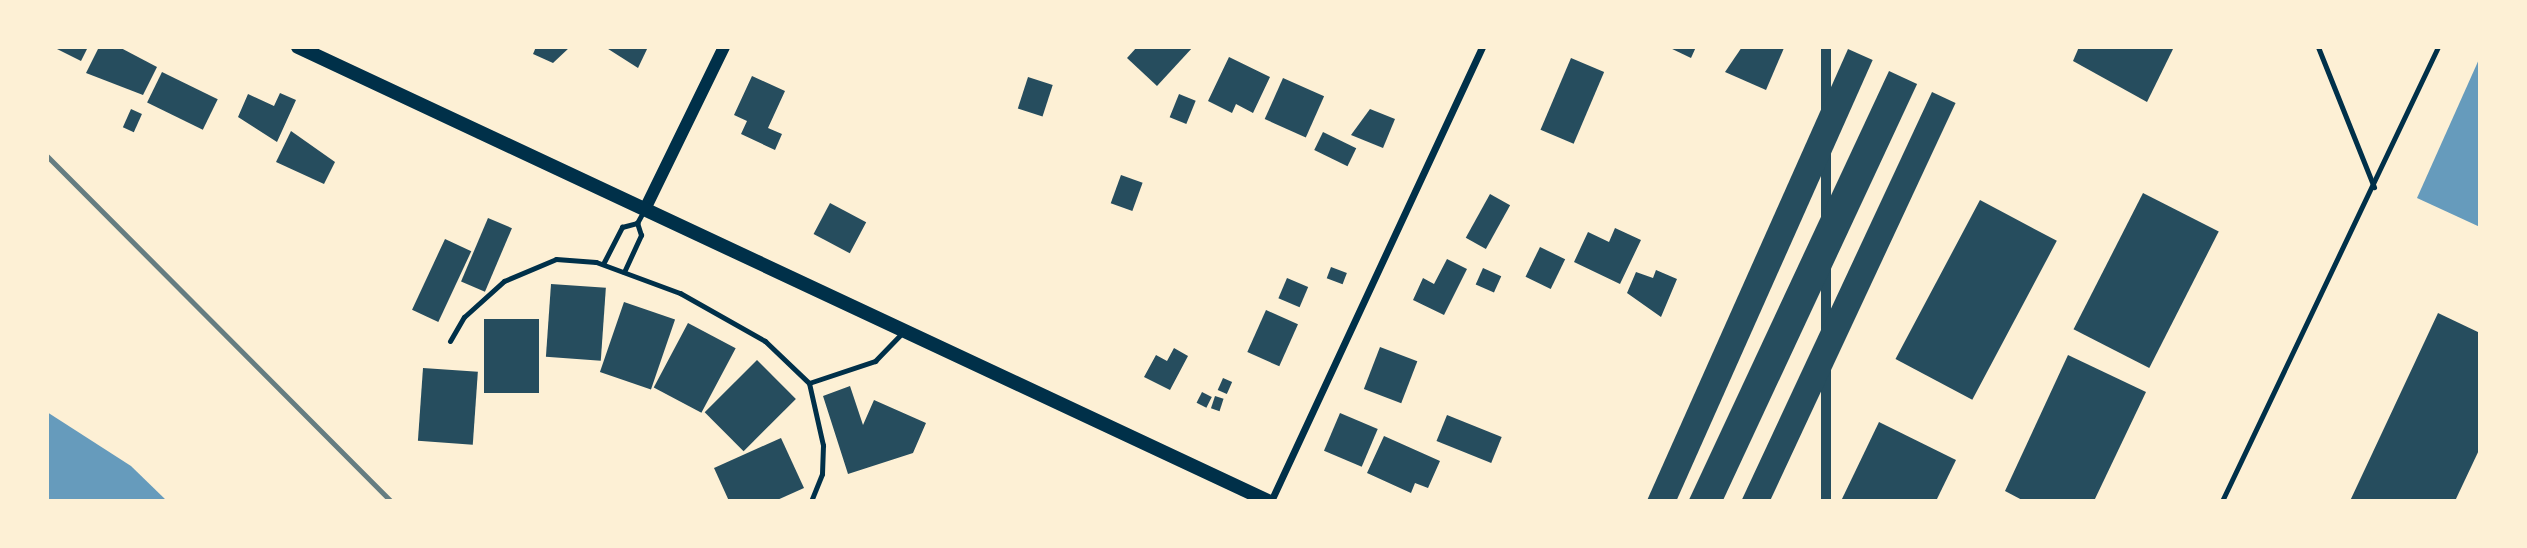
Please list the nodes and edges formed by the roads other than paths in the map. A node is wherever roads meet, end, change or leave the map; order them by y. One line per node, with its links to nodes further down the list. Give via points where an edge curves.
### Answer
1 (298, 47): 7 (main road)
2 (724, 47): 7 (street)
3 (1482, 47): 15 (street)
4 (2318, 47): 6 (lane)
5 (2438, 47): 6 (lane)
6 (2374, 187): 16 (lane)
7 (645, 209): 8 (lane); 11 (main road)
8 (637, 223): 9 (lane, via 622,227); 10 (lane, via 641,235)
9 (603, 264): 10 (lane); 12 (lane, via 556,259 527,268 482,298)
10 (624, 272): 13 (lane, via 733,320)
11 (904, 330): 13 (lane, via 875,361); 15 (main road)
12 (450, 341)
13 (809, 383): 14 (lane, via 823,445 822,474)
14 (811, 501)
15 (1270, 501)
16 (2222, 501)

